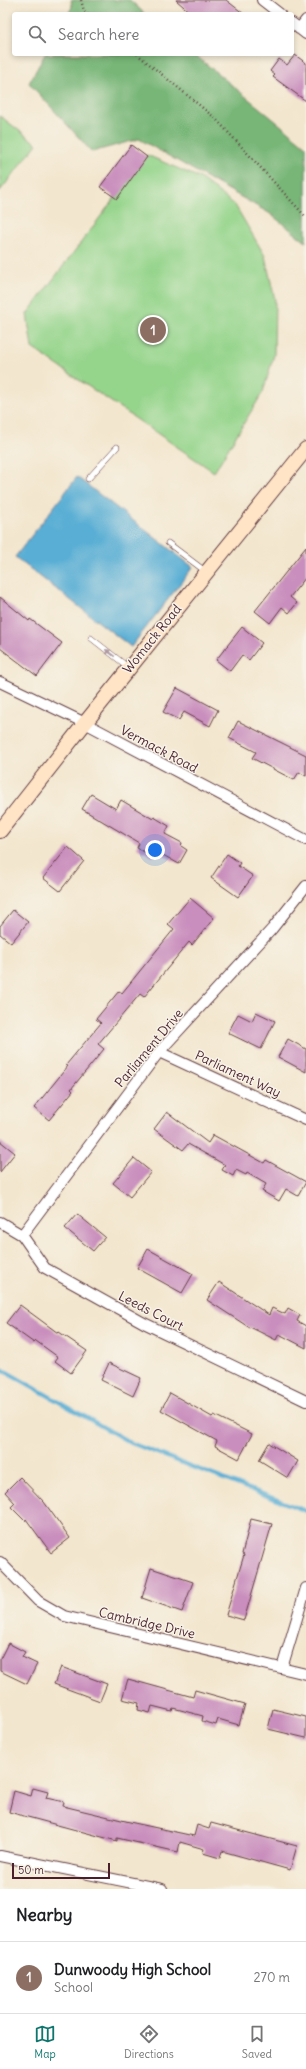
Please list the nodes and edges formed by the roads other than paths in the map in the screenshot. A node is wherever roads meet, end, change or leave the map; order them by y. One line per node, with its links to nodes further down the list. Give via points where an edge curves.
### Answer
1 (262, 0): 2 (street)
2 (277, 12)
3 (306, 20): 4 (street)
4 (299, 29)
5 (117, 447): 7 (lane)
6 (306, 449): 9 (street, Womack Road)
7 (88, 479)
8 (168, 543): 9 (lane)
9 (206, 572): 11 (street, Womack Road)
10 (91, 638): 11 (lane, one-way to 10)
11 (129, 667): 13 (street, Womack Road)
12 (0, 682): 13 (street, Vermack Road)
13 (85, 723): 14 (street, Womack Road); 15 (street, Vermack Road)
14 (0, 831)
15 (306, 840)
16 (306, 886): 17 (street, Parliament Drive, via 272,929)
17 (159, 1052): 18 (street, Parliament Way); 20 (street, Parliament Drive)
18 (306, 1120)
19 (0, 1222): 20 (street, Leeds Court)
20 (22, 1235): 21 (street, Leeds Court, via 45,1268 144,1323)
21 (306, 1401)
22 (0, 1562): 24 (street, Cambridge Drive, via 38,1602 64,1616)
23 (306, 1588): 24 (street)
24 (282, 1668): 25 (street, Cambridge Drive)
25 (306, 1674)
26 (0, 1856): 27 (street)
27 (162, 1889)

